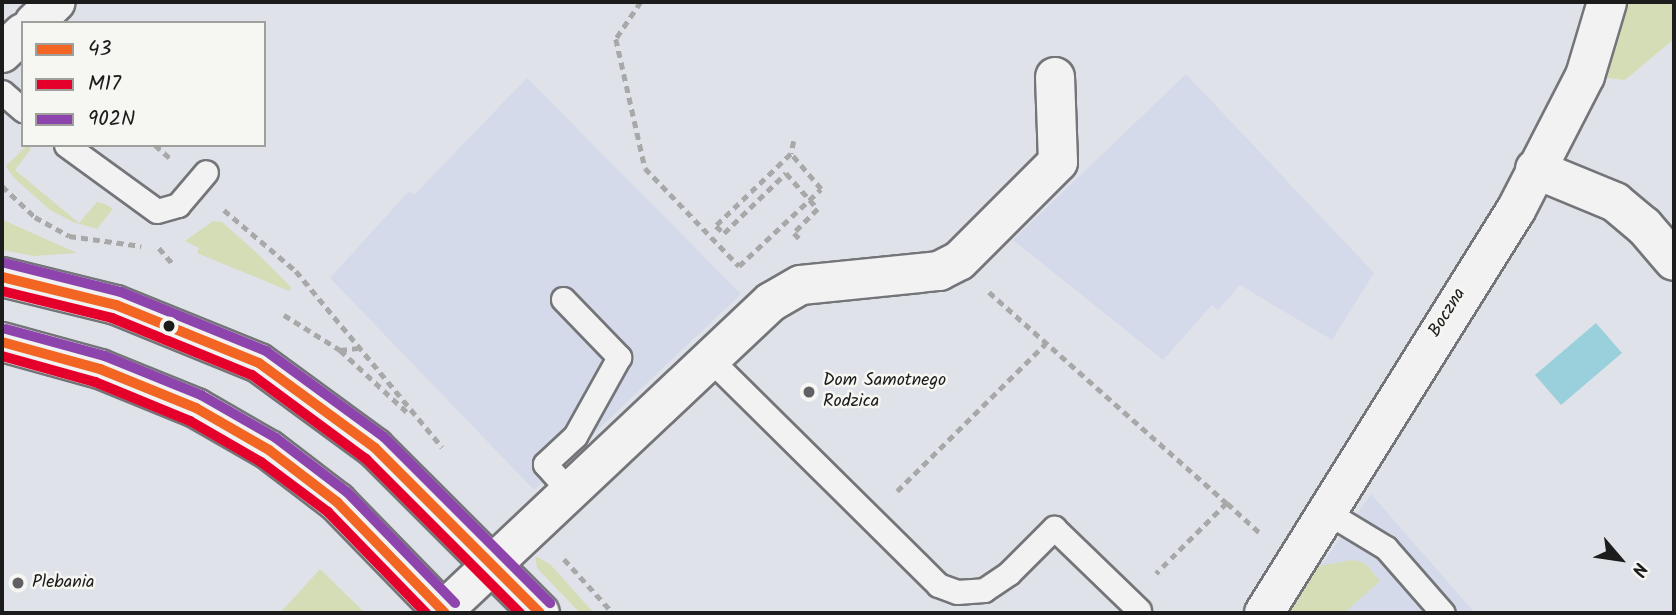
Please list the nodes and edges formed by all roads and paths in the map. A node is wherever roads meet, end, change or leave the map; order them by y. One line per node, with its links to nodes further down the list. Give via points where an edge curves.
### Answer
1 (56, 2): 4 (street)
2 (642, 2): 15 (path, via 615,39 645,168 739,266)
3 (1607, 2): 13 (street, Boczna, via 1586,76)
4 (36, 21)
5 (21, 35): 6 (street)
6 (2, 53)
7 (1055, 77): 17 (street, via 1058,162)
8 (2, 92): 9 (lane)
9 (21, 108)
10 (794, 141): 12 (path)
11 (69, 147): 14 (lane, via 157,211 178,205)
12 (791, 154): 15 (path, via 821,189); 15 (path, via 716,226 724,233 786,173)
13 (1535, 169): 18 (street, via 1615,202 1644,226); 31 (street, Boczna, via 1516,210)
14 (206, 172)
15 (809, 199)
16 (157, 245): 19 (path)
17 (959, 261): 24 (path); 27 (street, via 939,271 801,285 771,302)
18 (1674, 261)
19 (172, 263)
20 (2, 277): 32 (street, via 116,305 259,363 374,448)
21 (563, 299): 30 (lane, via 619,357 575,436 545,464)
22 (284, 315): 26 (path)
23 (2, 342): 34 (street, via 100,369 196,408 269,450 337,502)
24 (1045, 344): 29 (path); 33 (path, via 1227,503 1143,587)
25 (359, 347): 26 (path)
26 (340, 350): 28 (path)
27 (711, 360): 30 (street); 33 (lane, via 938,585 957,592 984,590 1009,573 1055,528)
28 (439, 442)
29 (909, 480)
30 (570, 492): 32 (street)
31 (1325, 512): 36 (street, Boczna); 37 (lane, via 1386,548)
32 (494, 565): 34 (street); 35 (street)
33 (1139, 610)
34 (444, 612)
35 (540, 613)
36 (1264, 613)
37 (1443, 613)

